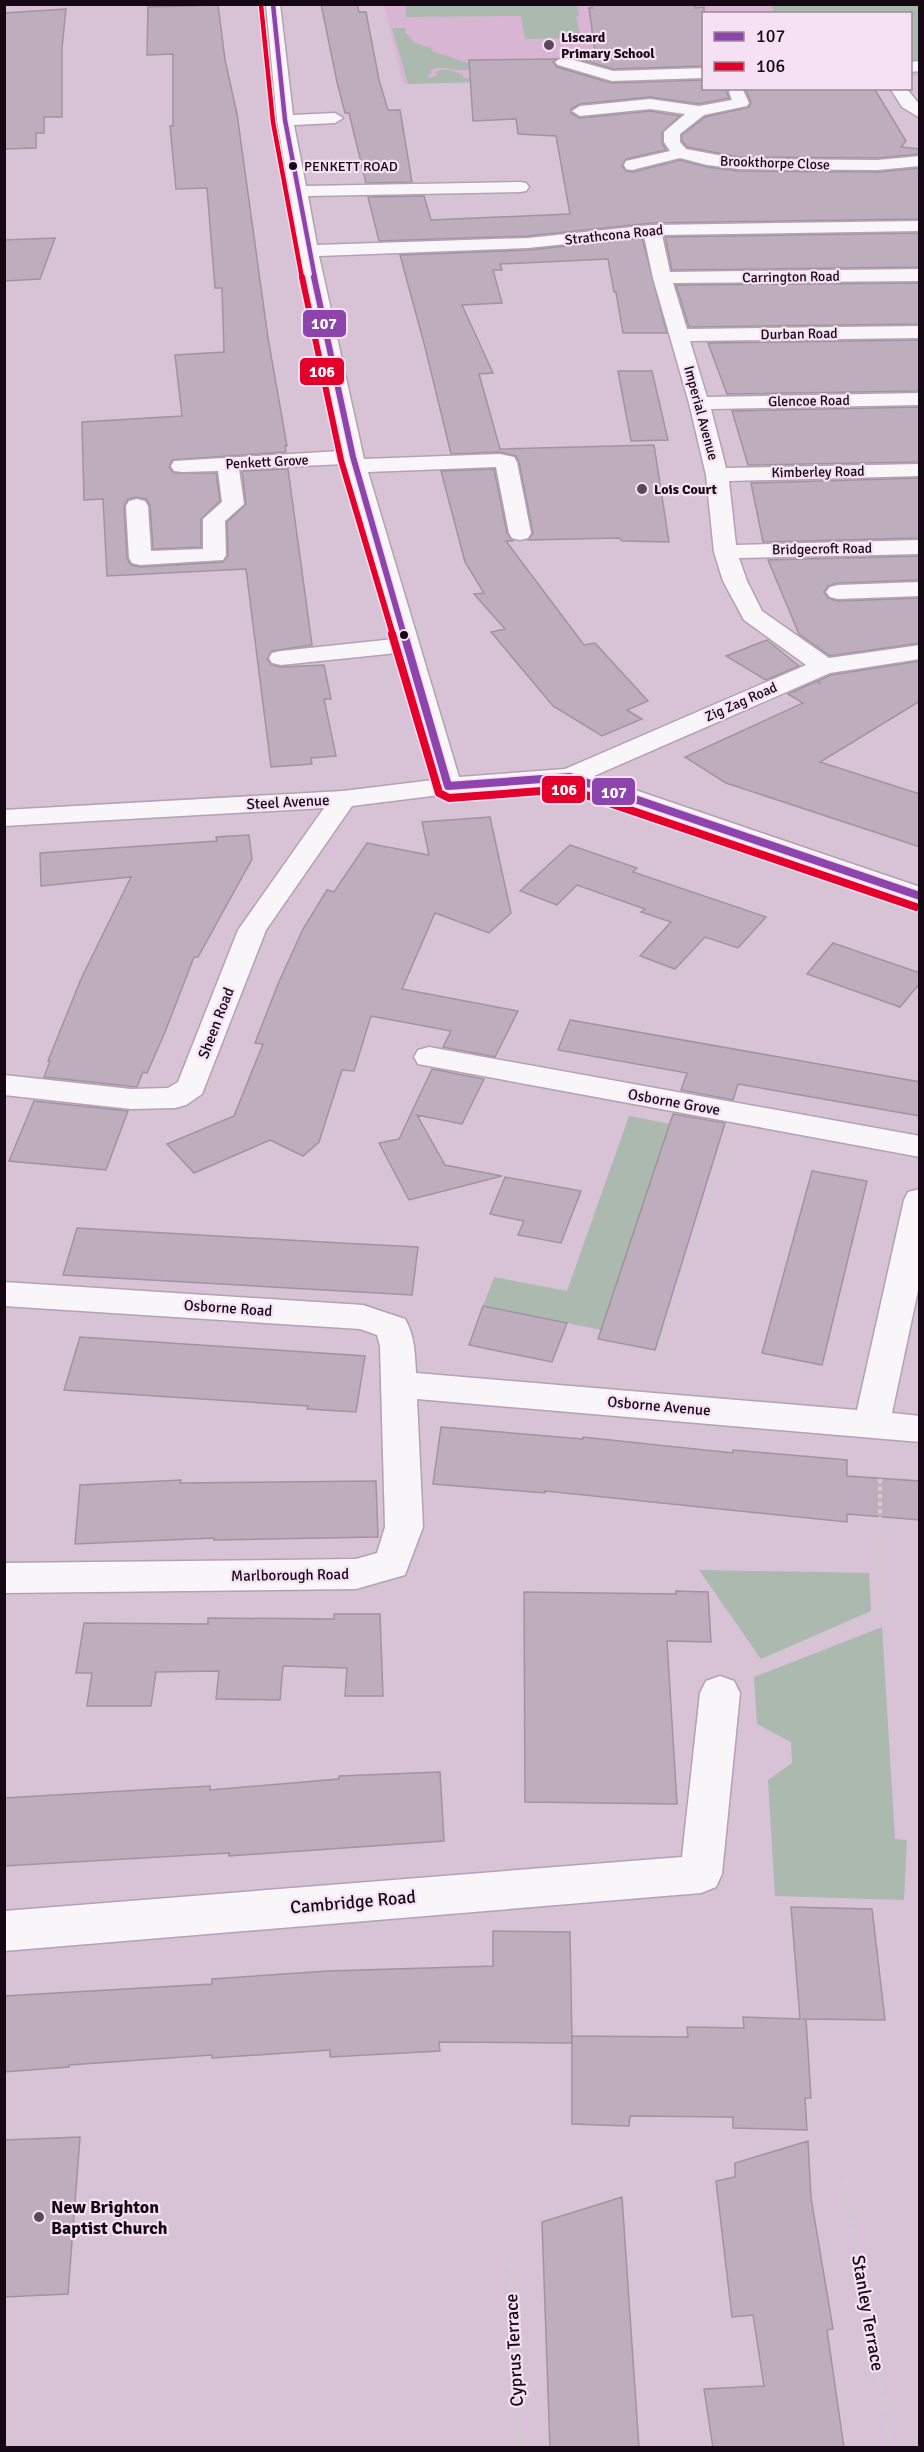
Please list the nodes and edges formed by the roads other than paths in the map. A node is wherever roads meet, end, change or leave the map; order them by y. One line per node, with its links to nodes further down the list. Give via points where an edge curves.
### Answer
1 (273, 4): 10 (street)
2 (563, 62): 3 (street, via 612,76)
3 (702, 73)
4 (899, 90): 8 (street)
5 (737, 92): 7 (street, via 741,103)
6 (580, 111): 7 (street, via 650,104)
7 (699, 111): 11 (street, via 672,132 672,142)
8 (918, 112)
9 (335, 118): 10 (street)
10 (285, 120): 15 (street)
11 (680, 153): 12 (street, Brookthorpe Close, via 738,164 878,165); 13 (street, Brookthorpe Close)
12 (920, 161)
13 (632, 165)
14 (520, 187): 15 (street)
15 (298, 191): 18 (street)
16 (920, 226): 17 (street, Strathcona Road)
17 (652, 230): 18 (street, Strathcona Road, via 549,242); 20 (street, Imperial Avenue)
18 (309, 251): 25 (street)
19 (920, 275): 20 (street, Carrington Road)
20 (662, 278): 22 (street, Imperial Avenue)
21 (920, 332): 22 (street, Durban Road)
22 (679, 335): 24 (street, Imperial Avenue)
23 (920, 399): 24 (street, Glencoe Road)
24 (699, 403): 29 (street, Imperial Avenue)
25 (354, 461): 26 (street, Penkett Grove); 31 (street, Penkett Grove, via 500,459 506,462); 36 (street)
26 (228, 464): 27 (street, Penkett Grove); 30 (street, via 232,504 214,519 215,555 140,558)
27 (182, 466)
28 (920, 470): 29 (street, Kimberley Road)
29 (717, 475): 33 (street, Imperial Avenue)
30 (137, 506)
31 (520, 533)
32 (920, 547): 33 (street, Bridgecroft Road)
33 (725, 552): 39 (street, Imperial Avenue, via 752,615)
34 (920, 589): 35 (street)
35 (838, 591)
36 (407, 645): 38 (street); 41 (street)
37 (920, 651): 39 (street, Zig Zag Road)
38 (281, 658)
39 (824, 666): 40 (street, Zig Zag Road)
40 (570, 777): 41 (street, Steel Avenue); 44 (street)
41 (448, 786): 42 (street, Steel Avenue)
42 (342, 799): 43 (street, Steel Avenue); 46 (street, Sheen Road, via 252,930 191,1087 175,1098 131,1099)
43 (4, 818)
44 (920, 896)
45 (429, 1057): 47 (street, Osborne Grove)
46 (4, 1085)
47 (920, 1146)
48 (920, 1200): 51 (street)
49 (4, 1294): 50 (street, Osborne Road, via 363,1317 393,1328)
50 (398, 1384): 51 (street, Osborne Avenue); 53 (street, Marlborough Road, via 404,1527 393,1564 356,1574)
51 (876, 1424): 52 (street, Osborne Avenue)
52 (920, 1429)
53 (4, 1578)
54 (720, 1693): 55 (street, Cambridge Road, via 701,1874)
55 (4, 1931)

